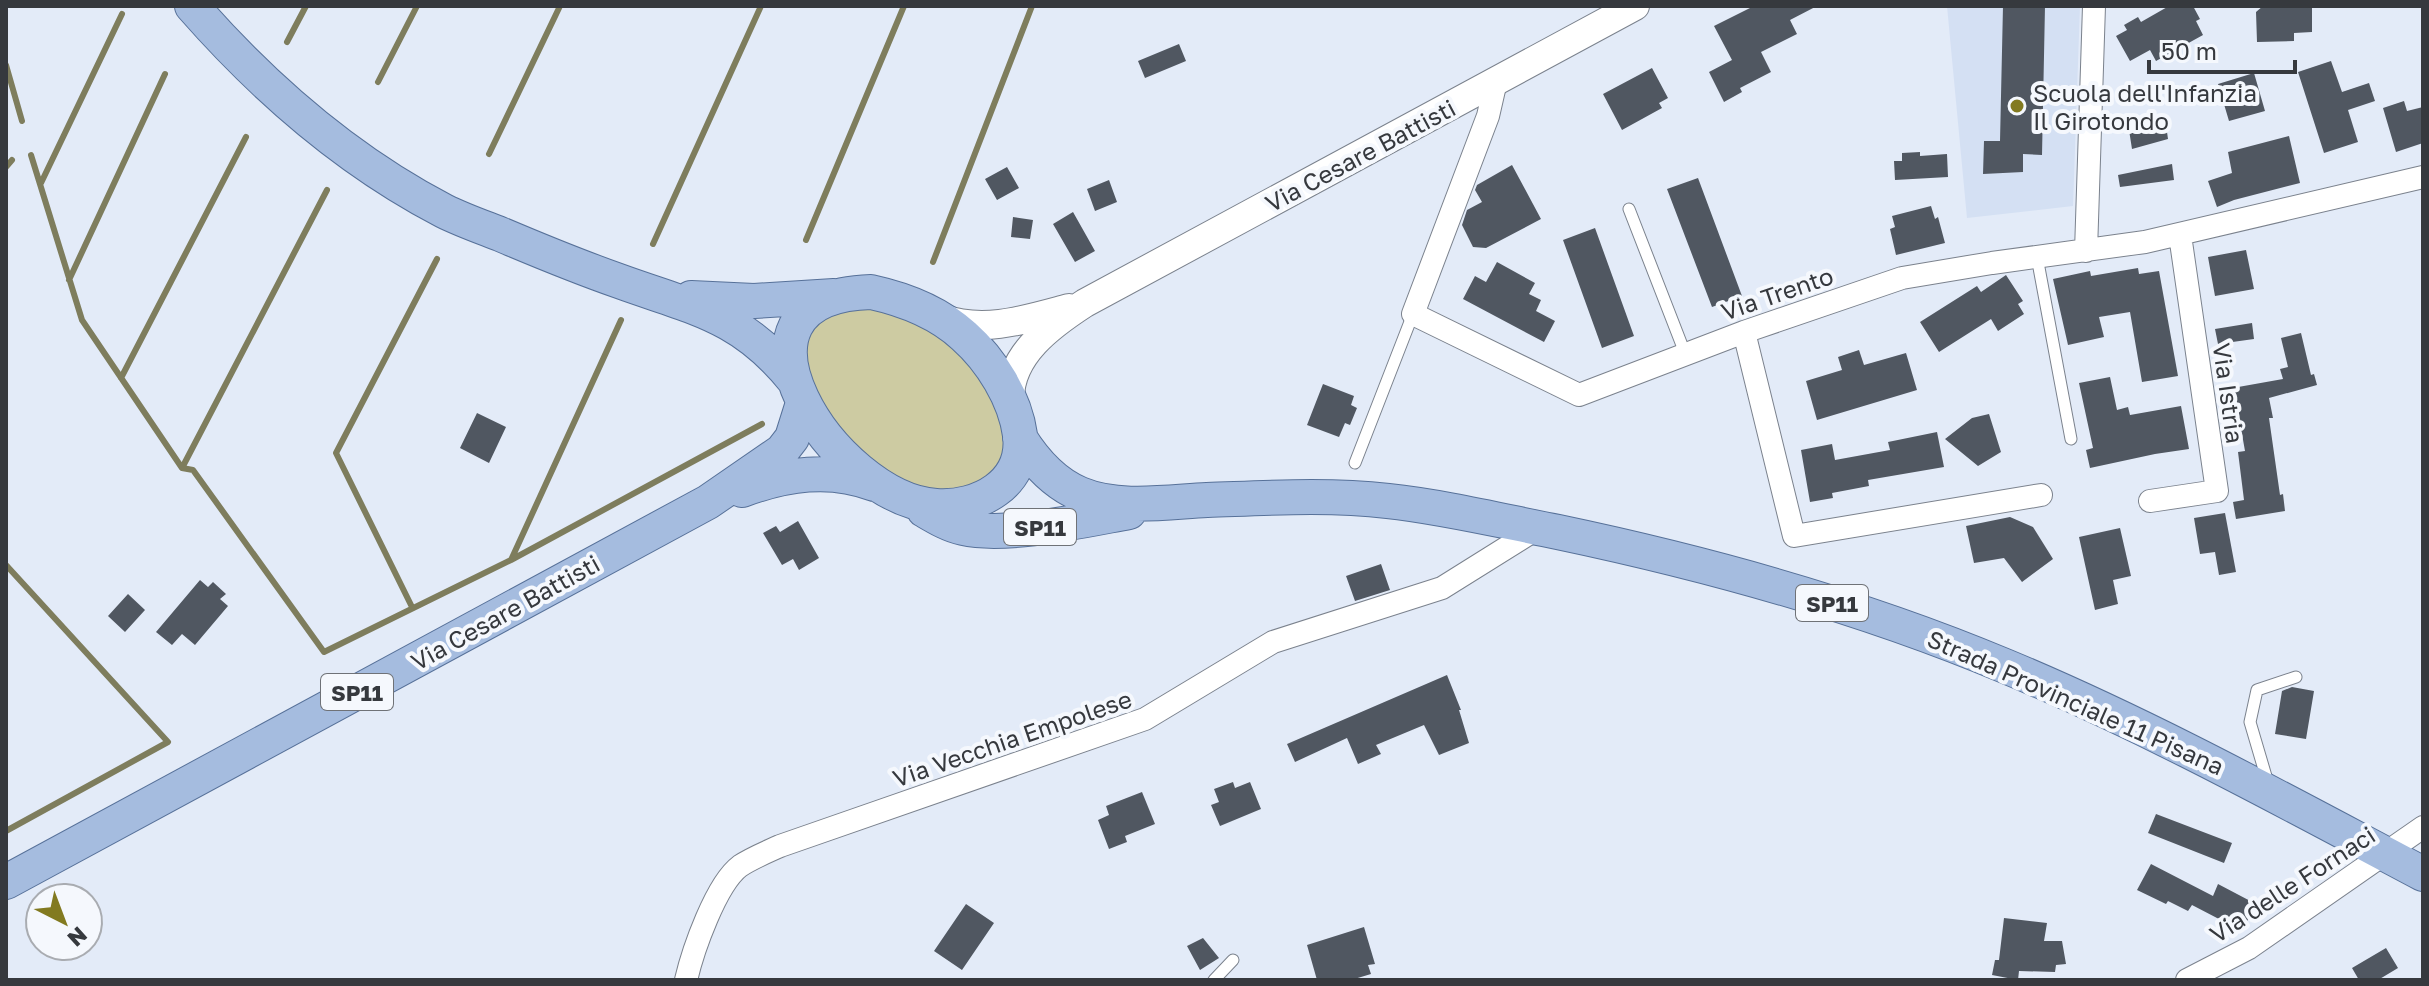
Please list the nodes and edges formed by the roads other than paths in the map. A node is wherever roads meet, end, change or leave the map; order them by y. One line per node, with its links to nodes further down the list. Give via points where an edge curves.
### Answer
1 (192, 6): 11 (main road, via 230,49 368,166 445,212 622,283)
2 (1635, 6): 4 (street, Via Cesare Battisti)
3 (2094, 6): 8 (street)
4 (1496, 81): 12 (street, Via Cesare Battisti); 14 (street, via 1488,116)
5 (2423, 177): 7 (street, Via Trento)
6 (1629, 209): 16 (lane)
7 (2180, 235): 8 (street, Via Trento); 25 (street, Via Istria, via 2217,491)
8 (2086, 251): 9 (street, Via Trento)
9 (2037, 257): 15 (street, Via Trento, via 1902,278); 20 (lane)
10 (834, 296): 11 (main road, via 754,301); 13 (main road, Via Cesare Battisti / SP11, via 871,292); 17 (main road, Via Cesare Battisti / SP11, via 807,312 791,339)
11 (671, 297): 17 (main road, via 742,330 776,357)
12 (1085, 303): 13 (street, Via Cesare Battisti, via 981,326); 18 (street, Via Cesare Battisti, via 1025,354 1009,382)
13 (928, 313): 18 (main road, Via Cesare Battisti / SP11, via 962,334 991,367)
14 (1413, 314): 16 (street, Via Trento, via 1579,395); 21 (lane)
15 (1744, 332): 16 (street, Via Trento); 23 (street, via 1794,536)
16 (1685, 353)
17 (798, 392): 22 (main road, Via Cesare Battisti / SP11, via 819,431); 26 (main road, Via Cesare Battisti / SP11, via 792,438 782,451)
18 (1010, 400): 19 (main road, Via Cesare Battisti / SP11)
19 (1020, 438): 22 (main road, Via Cesare Battisti / SP11, via 1014,468 989,497 953,507 928,505); 24 (main road, Strada Provinciale 11 Pisana / SP11, via 1043,469 1082,495 1139,503)
20 (2071, 439)
21 (1355, 463)
22 (890, 490): 24 (main road, Strada Provinciale 11 Pisana / SP11, via 947,523 975,530 1036,527); 26 (main road, Via Cesare Battisti / SP11, via 850,476 801,475)
23 (2041, 495)
24 (1193, 501): 27 (main road, Strada Provinciale 11 Pisana / SP11, via 1390,501)
25 (2150, 501)
26 (708, 502): 33 (main road, Via Cesare Battisti / SP11)
27 (1538, 528): 29 (main road, Strada Provinciale 11 Pisana / SP11, via 1635,548 1799,593 1941,640 2068,693); 35 (street, Via Vecchia Empolese, via 1442,588 1273,642 1145,719 780,846 741,866 725,880)
28 (2296, 677): 29 (lane, via 2257,690 2250,722)
29 (2271, 791): 31 (main road, Strada Provinciale 11 Pisana / SP11)
30 (2423, 827): 31 (street, Via delle Fornaci)
31 (2385, 854): 32 (main road, Strada Provinciale 11 Pisana / SP11); 37 (street, Via delle Fornaci, via 2249,948)
32 (2423, 874)
33 (6, 882)
34 (1233, 960): 36 (lane)
35 (686, 980)
36 (1214, 980)
37 (2187, 980)

